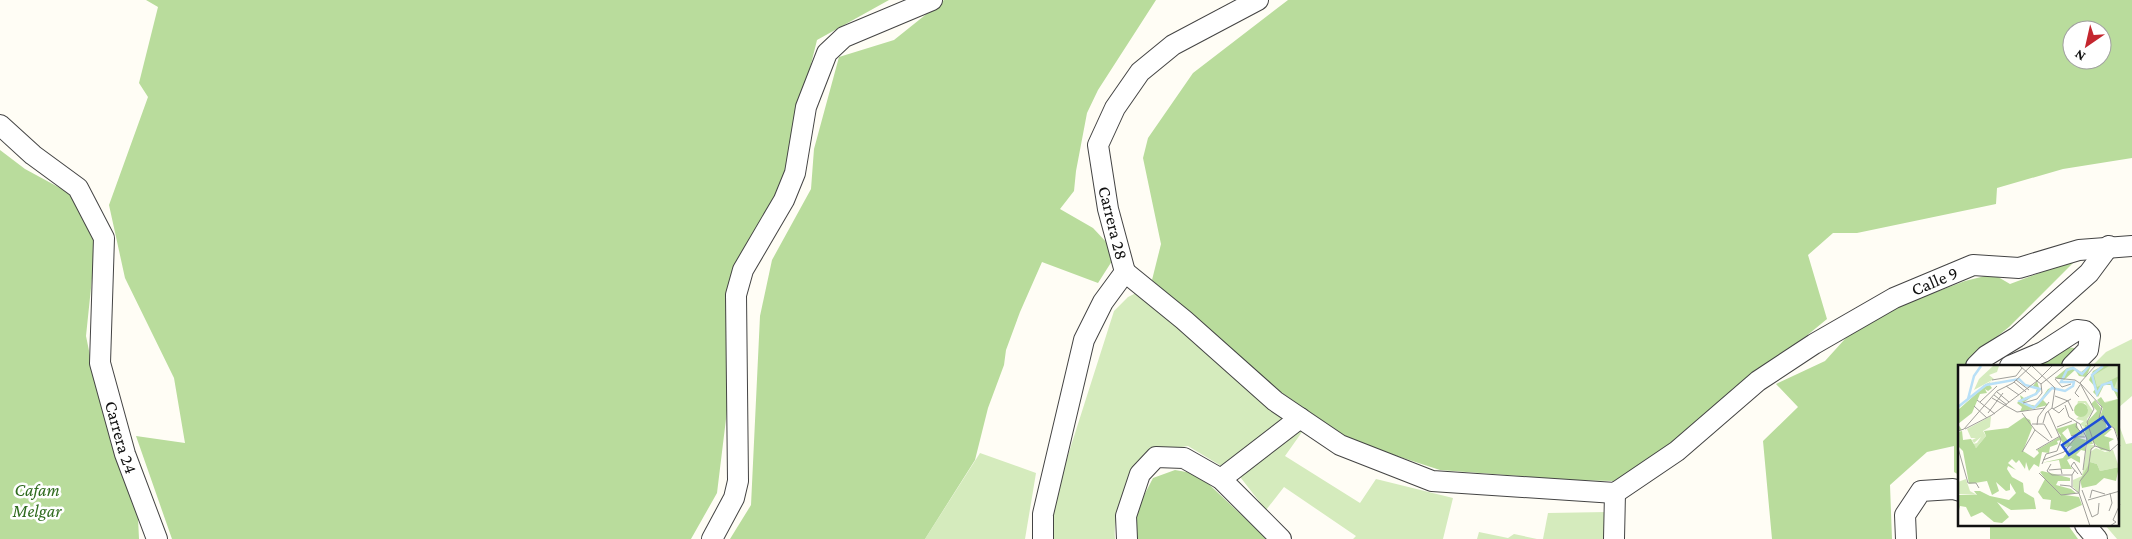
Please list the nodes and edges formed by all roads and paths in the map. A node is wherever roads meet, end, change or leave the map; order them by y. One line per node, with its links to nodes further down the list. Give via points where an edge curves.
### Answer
1 (932, 0): 16 (street, via 844,37 827,53 806,108 795,173 784,200 743,270 736,295 738,481 734,498)
2 (1258, 0): 6 (street, Carrera 28, via 1173,45 1140,72 1115,108 1098,145 1108,209)
3 (0, 125): 15 (street, Carrera 24, via 33,155 78,188 104,238 100,363 125,454)
4 (2109, 246): 5 (street, Calle 9); 7 (street, via 2089,273 2017,337); 13 (street, Calle 9, via 2080,250 2019,268 1973,265 1894,298 1758,381 1677,451)
5 (2132, 246)
6 (1125, 272): 10 (street, via 1275,401); 17 (street, Carrera 28, via 1103,302 1084,340 1043,514)
7 (1977, 365)
8 (2012, 365): 9 (street, via 2043,352 2078,330 2090,336 2088,350)
9 (2073, 365)
10 (1300, 418): 11 (street); 13 (street, via 1340,444 1432,481)
11 (1221, 479): 18 (street, via 1184,458 1156,458 1140,474 1126,516); 19 (street)
12 (1958, 490): 21 (street, via 1921,491 1905,515)
13 (1615, 493): 20 (street)
14 (2086, 526): 22 (street)
15 (157, 539)
16 (712, 539)
17 (1043, 539)
18 (1127, 539)
19 (1281, 539)
20 (1614, 539)
21 (1906, 539)
22 (2097, 539)

